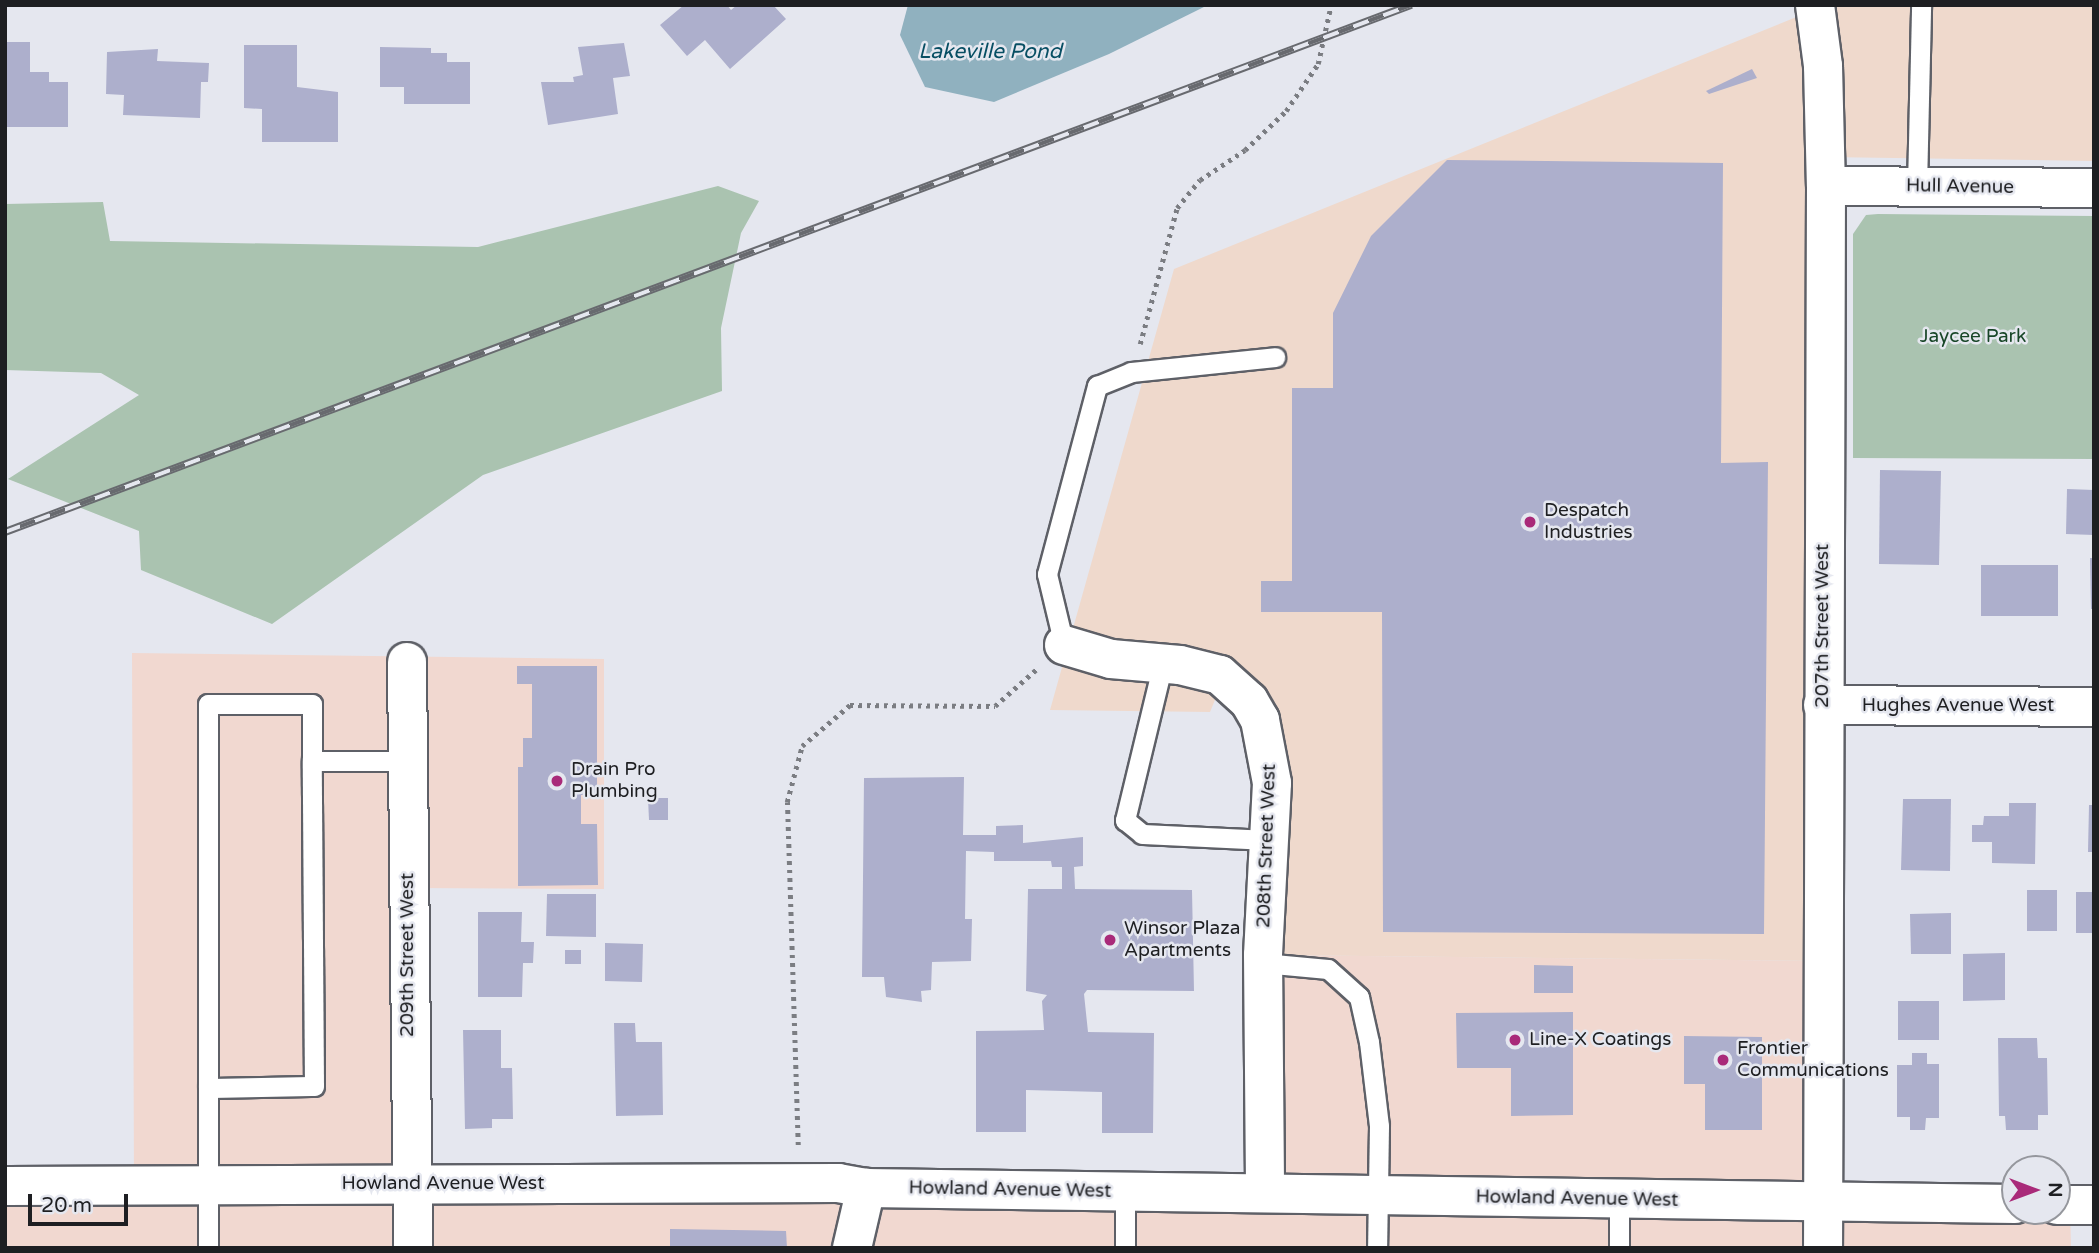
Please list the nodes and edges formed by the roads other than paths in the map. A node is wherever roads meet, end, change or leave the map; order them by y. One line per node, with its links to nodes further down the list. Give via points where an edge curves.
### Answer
1 (1815, 5): 3 (street, 207th Street West, via 1823,66)
2 (1921, 5): 4 (lane)
3 (1826, 186): 4 (street, Hull Avenue); 10 (street, 207th Street West)
4 (1917, 187): 5 (street, Hull Avenue)
5 (2094, 188)
6 (1275, 357): 7 (lane, via 1131,372 1097,386 1047,574)
7 (1064, 645): 9 (street, 208th Street West, via 1111,659)
8 (407, 662): 13 (street, 209th Street West)
9 (1163, 663): 14 (street, 208th Street West, via 1220,675 1249,701 1271,759); 14 (lane, via 1125,820 1142,834)
10 (1823, 705): 11 (street, Hughes Avenue West); 25 (street, 207th Street West)
11 (2094, 706)
12 (312, 761): 13 (lane); 16 (lane, via 314,1086); 16 (lane, via 312,705 208,704)
13 (407, 761): 17 (street, 209th Street West, via 408,1123)
14 (1269, 840): 15 (street, 208th Street West)
15 (1263, 963): 22 (street, 208th Street West); 23 (lane, via 1328,969 1359,997 1377,1098)
16 (208, 1088): 18 (lane)
17 (413, 1184): 18 (street, Howland Avenue West); 20 (street, Howland Avenue West, via 838,1183); 30 (street, 209th Street West)
18 (208, 1185): 19 (street, Howland Avenue West); 29 (lane)
19 (5, 1186)
20 (866, 1188): 21 (street, Howland Avenue West); 31 (street)
21 (1125, 1192): 22 (street, Howland Avenue West); 32 (lane)
22 (1265, 1193): 23 (street, Howland Avenue West)
23 (1378, 1196): 24 (street, Howland Avenue West); 33 (lane)
24 (1619, 1200): 25 (street, Howland Avenue West); 34 (lane)
25 (1823, 1202): 26 (street, Howland Avenue West); 35 (street, 207th Street West)
26 (2001, 1204)
27 (2071, 1205): 28 (street)
28 (2094, 1205)
29 (208, 1248)
30 (413, 1248)
31 (852, 1248)
32 (1125, 1248)
33 (1377, 1248)
34 (1619, 1248)
35 (1824, 1248)

